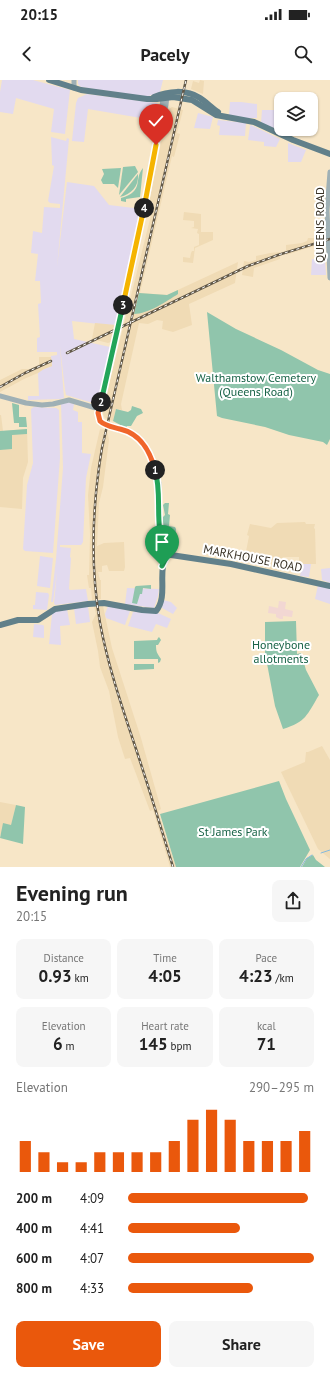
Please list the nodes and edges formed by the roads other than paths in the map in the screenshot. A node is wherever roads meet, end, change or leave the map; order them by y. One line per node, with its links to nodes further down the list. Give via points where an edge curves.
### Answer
1 (49, 80): 3 (main road)
2 (74, 80): 3 (street)
3 (74, 88): 4 (main road, via 150,99)
4 (165, 96): 5 (main road, via 176,94 189,97 200,101 216,113 254,122); 9 (street, via 119,324)
5 (330, 154)
6 (330, 172): 7 (street, QUEENS ROAD, via 327,211)
7 (330, 278)
8 (0, 396): 9 (street, via 34,404 52,404 69,400)
9 (99, 409): 10 (street, via 101,422 135,435 150,455 159,483 160,532)
10 (166, 550): 11 (main road, via 170,550)
11 (168, 556): 12 (main road, MARKHOUSE ROAD, via 226,562); 13 (main road, via 162,568 162,593 156,611 102,603 59,608 40,620 18,620)
12 (330, 586)
13 (0, 625)

